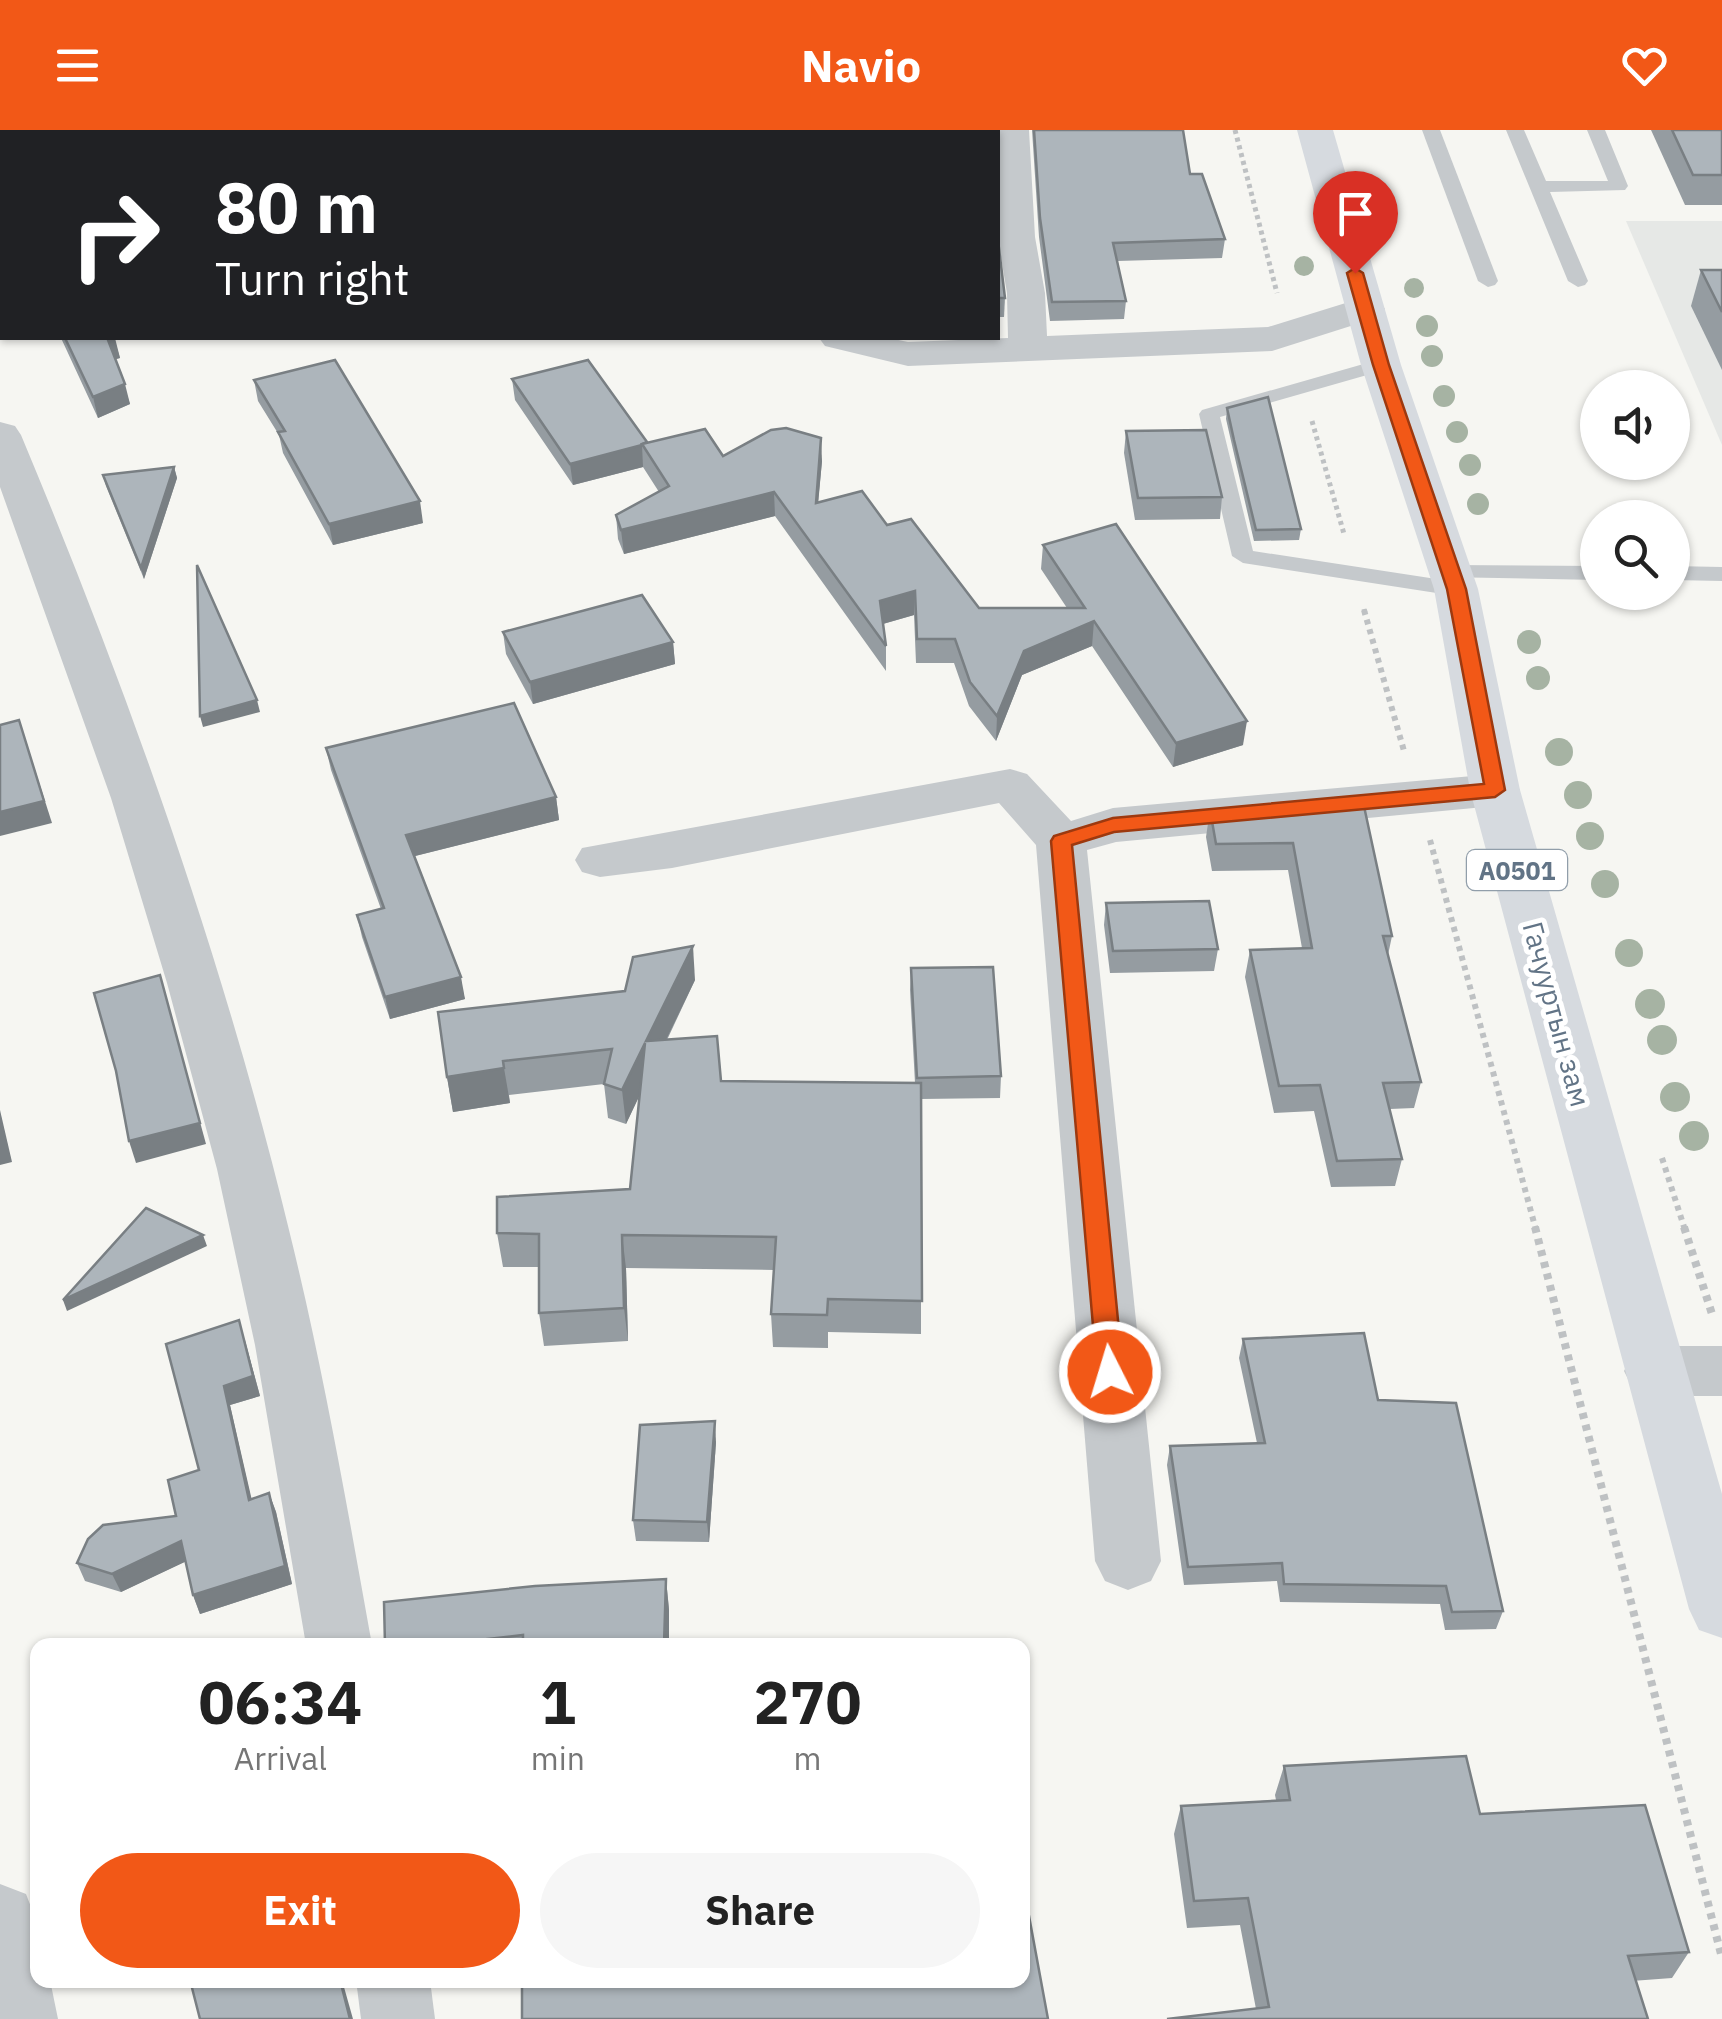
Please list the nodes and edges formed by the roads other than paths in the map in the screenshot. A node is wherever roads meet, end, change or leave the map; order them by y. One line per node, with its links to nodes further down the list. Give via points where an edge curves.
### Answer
1 (1010, 130): 11 (street)
2 (1316, 130): 9 (highway, Гачууртын зам / A0501)
3 (1431, 130): 7 (lane)
4 (1515, 130): 6 (lane)
5 (1596, 130): 6 (lane, via 1619,186)
6 (1540, 187): 8 (lane)
7 (1488, 281)
8 (1578, 281)
9 (1365, 309): 11 (street, via 1272,339); 12 (highway, Гачууртын зам / A0501)
10 (847, 340): 11 (street, via 908,354)
11 (1028, 348)
12 (1381, 365): 17 (highway, Гачууртын зам / A0501); 17 (lane, via 1209,414 1243,556)
13 (0, 435): 25 (street, via 141,808 246,1171)
14 (1580, 574): 17 (lane)
15 (1690, 574): 16 (lane)
16 (1722, 574)
17 (1453, 580): 18 (highway, Гачууртын зам / A0501)
18 (1495, 790): 19 (street, via 1113,825); 21 (highway, Гачууртын зам / A0501)
19 (1061, 841): 20 (street, via 1010,785 672,852); 23 (street)
20 (600, 860)
21 (1655, 1370): 22 (street); 24 (highway, Гачууртын зам / A0501)
22 (1722, 1371)
23 (1128, 1561)
24 (1722, 1610)
25 (338, 1638)
26 (0, 1919): 28 (street)
27 (394, 1988): 29 (street)
28 (21, 2019)
29 (398, 2019)

